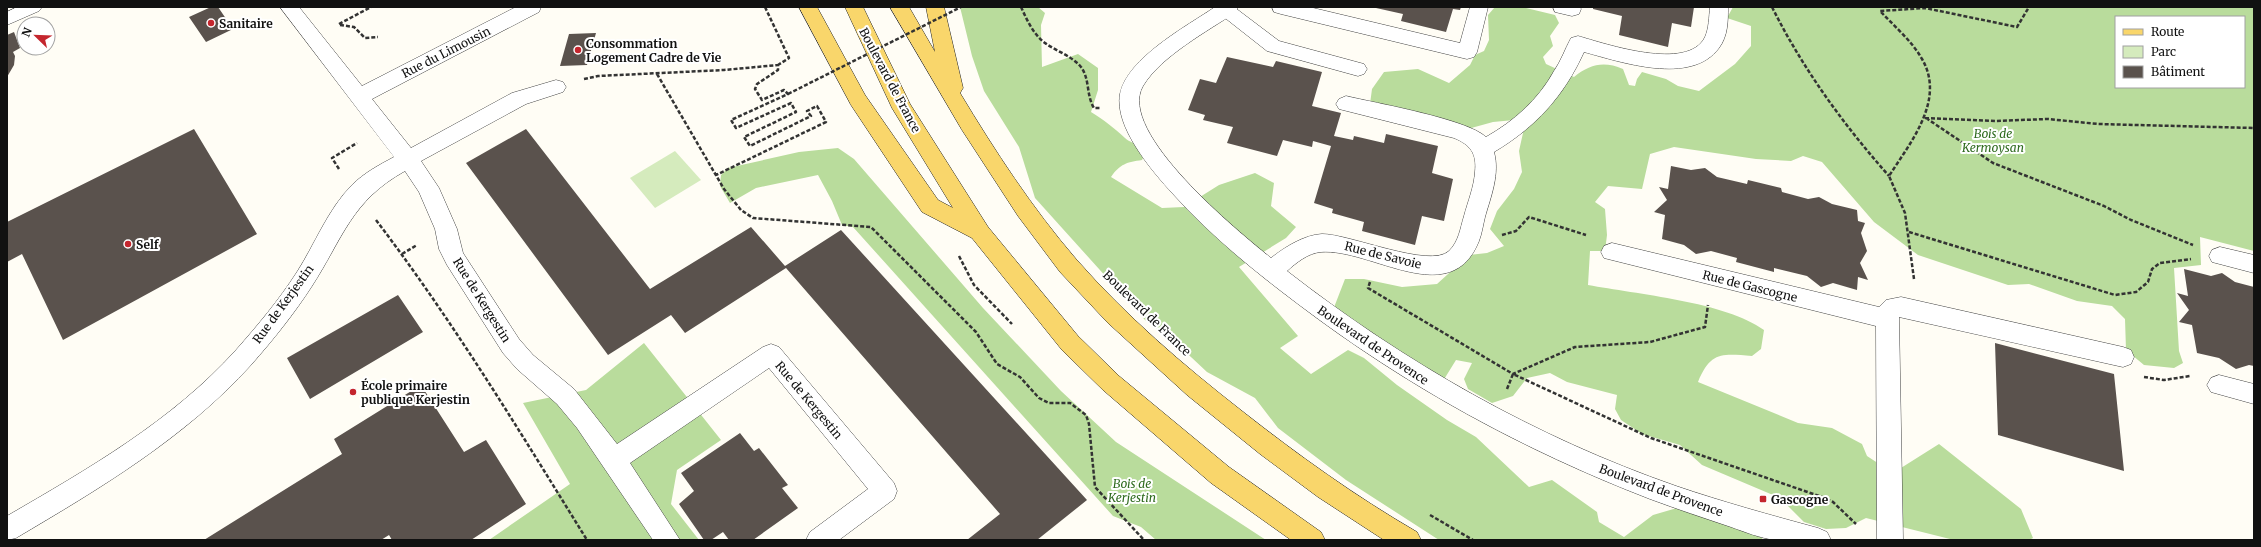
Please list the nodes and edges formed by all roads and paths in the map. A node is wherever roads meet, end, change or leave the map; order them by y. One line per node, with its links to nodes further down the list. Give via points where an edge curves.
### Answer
1 (12, 7): 19 (lane)
2 (33, 7): 20 (lane)
3 (289, 7): 28 (street, Rue de Kergestin)
4 (371, 7): 22 (path, via 337,25 354,27 365,38)
5 (532, 7): 28 (street, Rue du Limousin)
6 (765, 7): 23 (path, via 789,58)
7 (808, 7): 41 (main road, via 858,100 930,206)
8 (854, 7): 41 (main road, Boulevard de France, via 902,108)
9 (935, 7): 21 (main road)
10 (962, 7): 27 (path, bridge)
11 (1021, 7): 31 (path, via 1025,18 1043,42 1074,61 1084,72 1089,99 1094,108)
12 (1281, 7): 13 (street, via 1467,52)
13 (1479, 7)
14 (1719, 7): 35 (street, via 1713,42 1708,49 1685,61 1647,60 1578,43 1558,86 1544,103 1510,133)
15 (1772, 7): 38 (path, via 1796,56 1826,101)
16 (2030, 7): 32 (path, via 2017,27 1924,8 1880,11 1923,60 1929,74 1931,86)
17 (900, 8): 21 (path); 30 (main road, Boulevard de France)
18 (1228, 8): 24 (lane, via 1274,46); 31 (street, via 1153,60 1143,70 1132,87)
19 (7, 9)
20 (7, 19)
21 (942, 33): 30 (main road)
22 (378, 37)
23 (778, 65): 25 (path); 27 (path, via 778,70 757,84 755,89 762,100 784,90)
24 (1358, 69)
25 (657, 74): 26 (path, via 598,76); 37 (path)
26 (556, 87): 36 (street, Rue de Kerjestin, via 519,98)
27 (788, 94): 37 (path, via 731,120 736,128 791,103 796,112 744,137 750,146 811,116 807,111 817,106 826,122)
28 (359, 97): 34 (street, Rue de Kergestin)
29 (1346, 104): 35 (street, via 1454,130 1479,141)
30 (958, 109): 67 (main road, Boulevard de France, via 994,167 1047,239 1085,284 1148,347 1196,390 1294,467)
31 (1130, 110): 47 (street, Boulevard de Provence, via 1145,142 1170,177 1218,227)
32 (1925, 118): 33 (path, via 1995,121 2048,119 2098,124); 38 (path); 45 (path, via 1993,163 2104,206 2131,220)
33 (2254, 128)
34 (383, 129): 36 (street, Rue de Kergestin); 39 (path, via 332,158)
35 (1484, 148): 42 (street, Rue de Savoie, via 1487,167)
36 (408, 159): 39 (street, Rue de Kerjestin); 58 (street, Rue de Kergestin, via 435,202 455,259 511,346 527,365 564,394)
37 (716, 175): 65 (path, via 741,210 753,218 871,227 976,332 996,364 1020,377 1039,398 1049,403 1070,403 1086,415 1095,487)
38 (1889, 176): 40 (path, via 1900,192)
39 (357, 194): 61 (street, Rue de Kerjestin, via 342,213 321,251 271,325 195,406 142,448 103,474); 62 (path, via 402,254 511,418)
40 (1909, 232): 45 (path, via 2115,294 2136,292 2148,282 2152,269 2160,263); 49 (path)
41 (980, 233): 66 (main road, Boulevard de France, via 1070,343 1111,384 1220,475)
42 (1467, 244): 43 (path, via 1516,231 1529,217 1605,241); 44 (street, Rue de Savoie, via 1452,261 1431,266)
43 (1612, 252): 48 (street, Rue de Gascogne)
44 (1381, 256): 47 (street, Rue de Savoie, via 1341,244 1320,243 1286,257); 52 (path, via 1368,288)
45 (2220, 256): 46 (street)
46 (2254, 264)
47 (1271, 271): 57 (street, Boulevard de Provence, via 1406,369)
48 (1711, 277): 50 (street, Rue de Gascogne); 52 (path, via 1705,327 1650,342 1575,347)
49 (1917, 310): 50 (street, via 1894,307 1888,311); 51 (street)
50 (1887, 319): 70 (street)
51 (2122, 357)
52 (1513, 374): 57 (path); 60 (path, via 1651,438 1822,497 1833,502)
53 (2192, 376): 54 (path)
54 (2164, 380)
55 (2218, 385): 56 (street)
56 (2254, 394)
57 (1494, 418): 69 (street, Boulevard de Provence, via 1565,453 1634,482 1740,518)
58 (614, 460): 63 (street, Rue de Kergestin); 64 (street, Rue de Kergestin, via 771,354 885,491)
59 (1425, 513): 68 (path)
60 (1861, 529)
61 (7, 530)
62 (587, 540)
63 (667, 540)
64 (819, 540)
65 (1144, 540)
66 (1312, 540)
67 (1408, 540)
68 (1473, 540)
69 (1818, 540)
70 (1890, 540)

